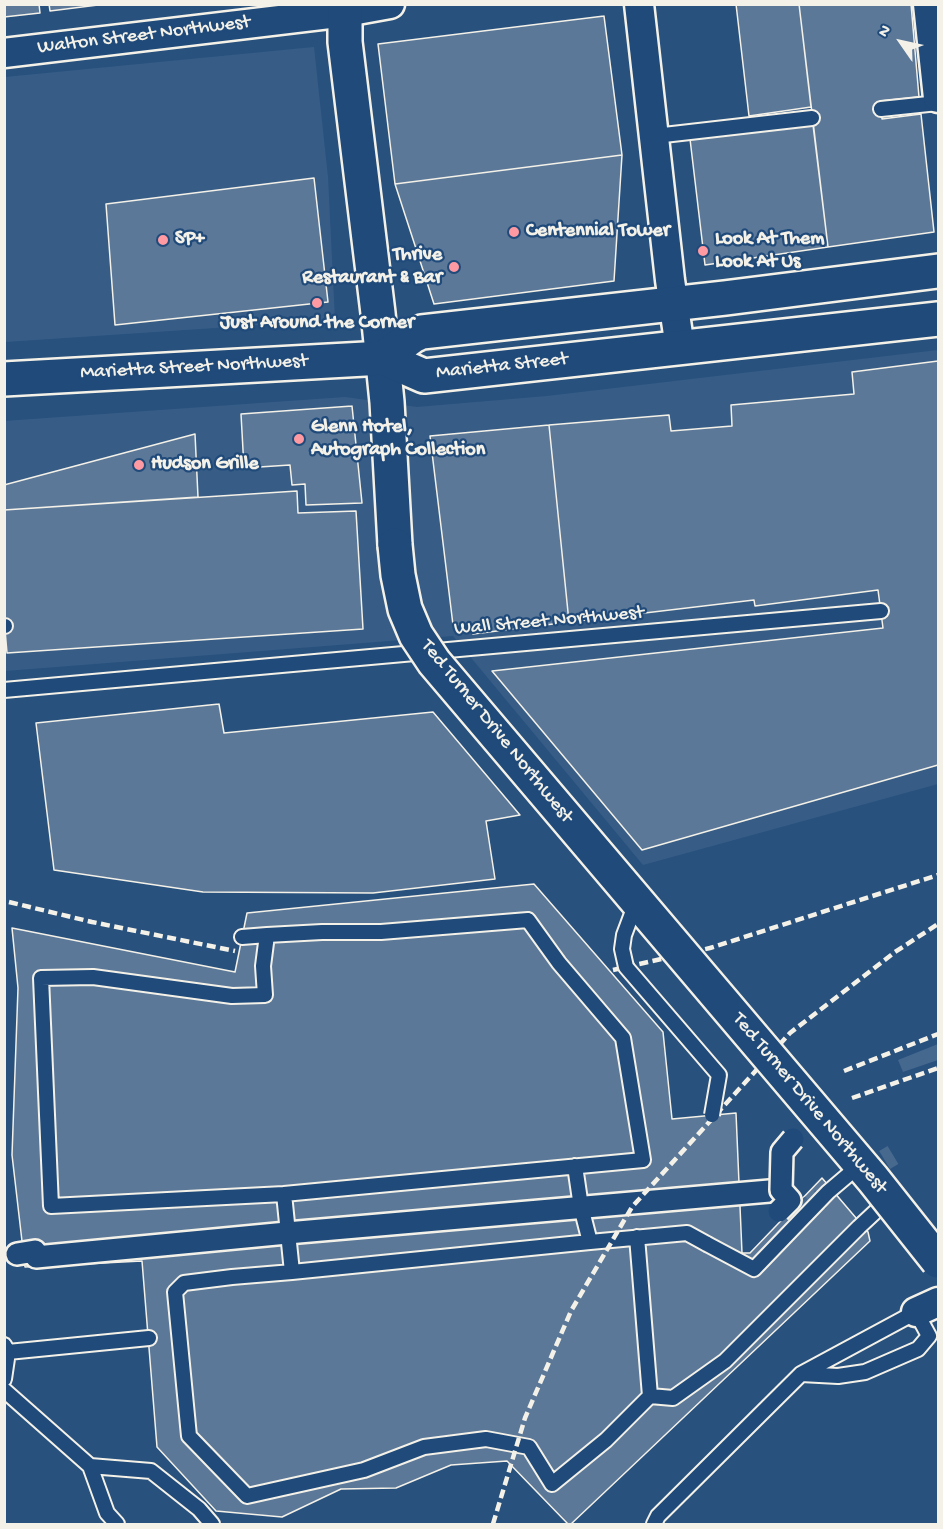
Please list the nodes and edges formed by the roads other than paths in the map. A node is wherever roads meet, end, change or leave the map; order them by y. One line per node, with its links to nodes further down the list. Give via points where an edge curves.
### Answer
1 (390, 4): 4 (street, Walton Street Northwest)
2 (639, 4): 10 (street)
3 (928, 4): 6 (street)
4 (345, 8): 5 (street, Walton Street Northwest); 15 (main road, Ted Turner Drive Northwest, via 345,42)
5 (4, 53)
6 (939, 98)
7 (939, 103): 8 (lane)
8 (881, 110)
9 (812, 118): 10 (lane)
10 (654, 136): 12 (street)
11 (939, 271): 12 (main road)
12 (674, 303): 14 (street); 15 (main road, via 422,332)
13 (939, 319): 14 (main road, Marietta Street)
14 (680, 348): 15 (main road, Marietta Street, via 424,376)
15 (383, 358): 16 (main road, Marietta Street Northwest); 19 (main road, Ted Turner Drive Northwest, bridge, via 398,575 405,609 416,635 434,662)
16 (4, 379)
17 (881, 611): 18 (lane, Wall Street Northwest)
18 (4, 690)
19 (637, 901): 22 (lane, bridge, via 624,935 626,967 719,1075); 24 (main road, Ted Turner Drive Northwest, bridge)
20 (267, 935): 21 (lane); 25 (lane, via 381,932 528,920 623,1038 643,1160); 27 (lane, via 265,995 232,996 93,977 41,978 51,1206)
21 (242, 937)
22 (712, 1115)
23 (793, 1138): 26 (street, bridge, via 782,1152)
24 (861, 1164): 28 (main road, Ted Turner Drive Northwest, bridge); 32 (lane, bridge, via 828,1192 754,1269 687,1233)
25 (575, 1166): 27 (lane); 29 (lane)
26 (781, 1190): 29 (street); 30 (street, bridge, via 790,1200)
27 (285, 1194): 31 (lane)
28 (889, 1199): 35 (main road, Ted Turner Drive Northwest, bridge); 43 (lane, via 725,1361 673,1398)
29 (580, 1207): 31 (street); 33 (lane)
30 (779, 1211)
31 (287, 1233): 34 (street, via 36,1257 35,1251); 36 (lane)
32 (637, 1237): 33 (lane); 43 (lane)
33 (590, 1242): 36 (lane)
34 (16, 1254)
35 (939, 1261)
36 (292, 1272): 43 (lane, via 184,1283 175,1292 189,1436 247,1496 364,1470 424,1448 486,1439 530,1447 552,1484 606,1440)
37 (927, 1307): 40 (lane); 40 (lane, via 929,1336 918,1349 865,1372 838,1376)
38 (149, 1338): 39 (lane)
39 (6, 1348): 41 (lane)
40 (801, 1374): 47 (lane)
41 (4, 1379)
42 (4, 1390): 44 (lane)
43 (650, 1396)
44 (90, 1466): 45 (lane, via 107,1513); 46 (lane, via 151,1471)
45 (117, 1524)
46 (212, 1524)
47 (654, 1524)

